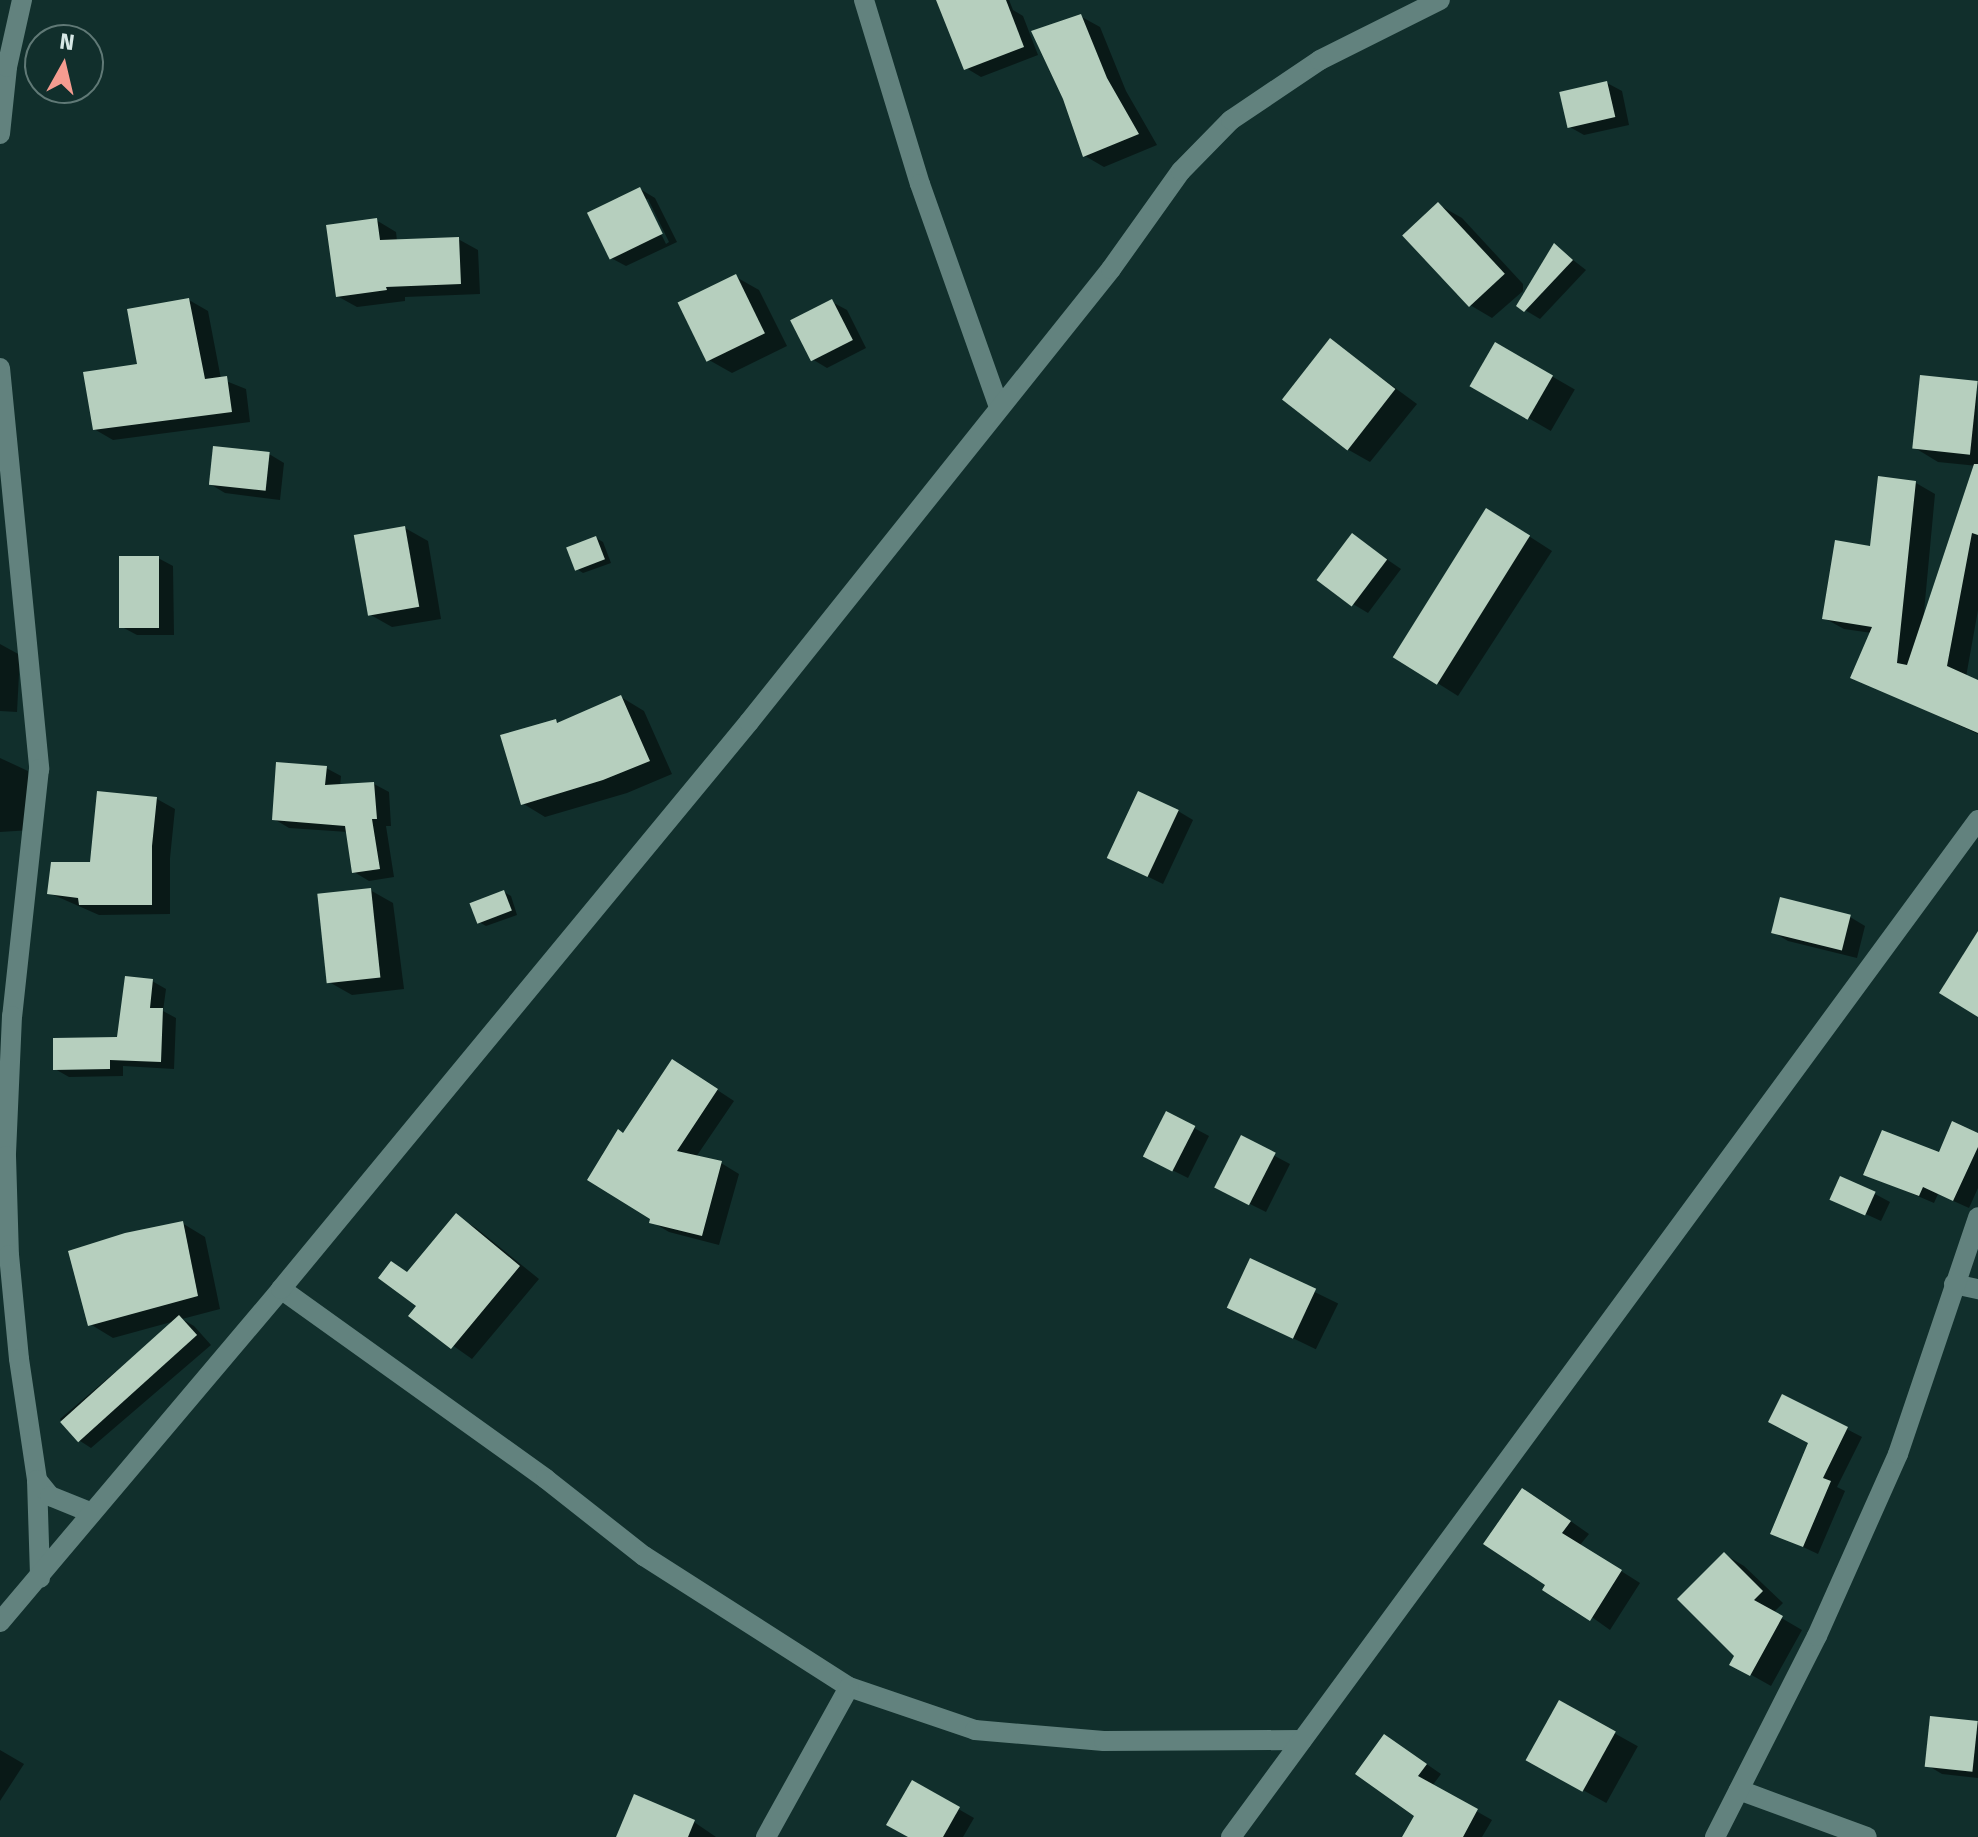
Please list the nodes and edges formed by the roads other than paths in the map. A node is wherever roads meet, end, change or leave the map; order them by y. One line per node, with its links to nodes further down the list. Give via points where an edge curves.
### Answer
1 (22, 0): 4 (street)
2 (864, 0): 7 (street, via 920,184)
3 (1440, 0): 7 (street, via 1320,60 1231,120 1181,171 1111,269)
4 (4, 66): 5 (street)
5 (0, 134)
6 (0, 368): 13 (street, via 39,769 12,1016 6,1156 12,1285)
7 (999, 407): 11 (street, via 749,722)
8 (1978, 820): 18 (street)
9 (1978, 1217): 10 (street)
10 (1954, 1284): 12 (street); 19 (street, via 1898,1454 1817,1636)
11 (281, 1289): 14 (street); 17 (street, via 644,1556)
12 (1978, 1289)
13 (37, 1480): 14 (street, via 50,1496); 15 (street)
14 (92, 1513): 15 (street)
15 (40, 1578): 16 (street)
16 (0, 1622)
17 (849, 1687): 18 (street, via 975,1730 1104,1741); 20 (street)
18 (1302, 1740): 21 (street)
19 (1739, 1790): 22 (street); 23 (street)
20 (766, 1837)
21 (1231, 1837)
22 (1715, 1837)
23 (1867, 1837)

